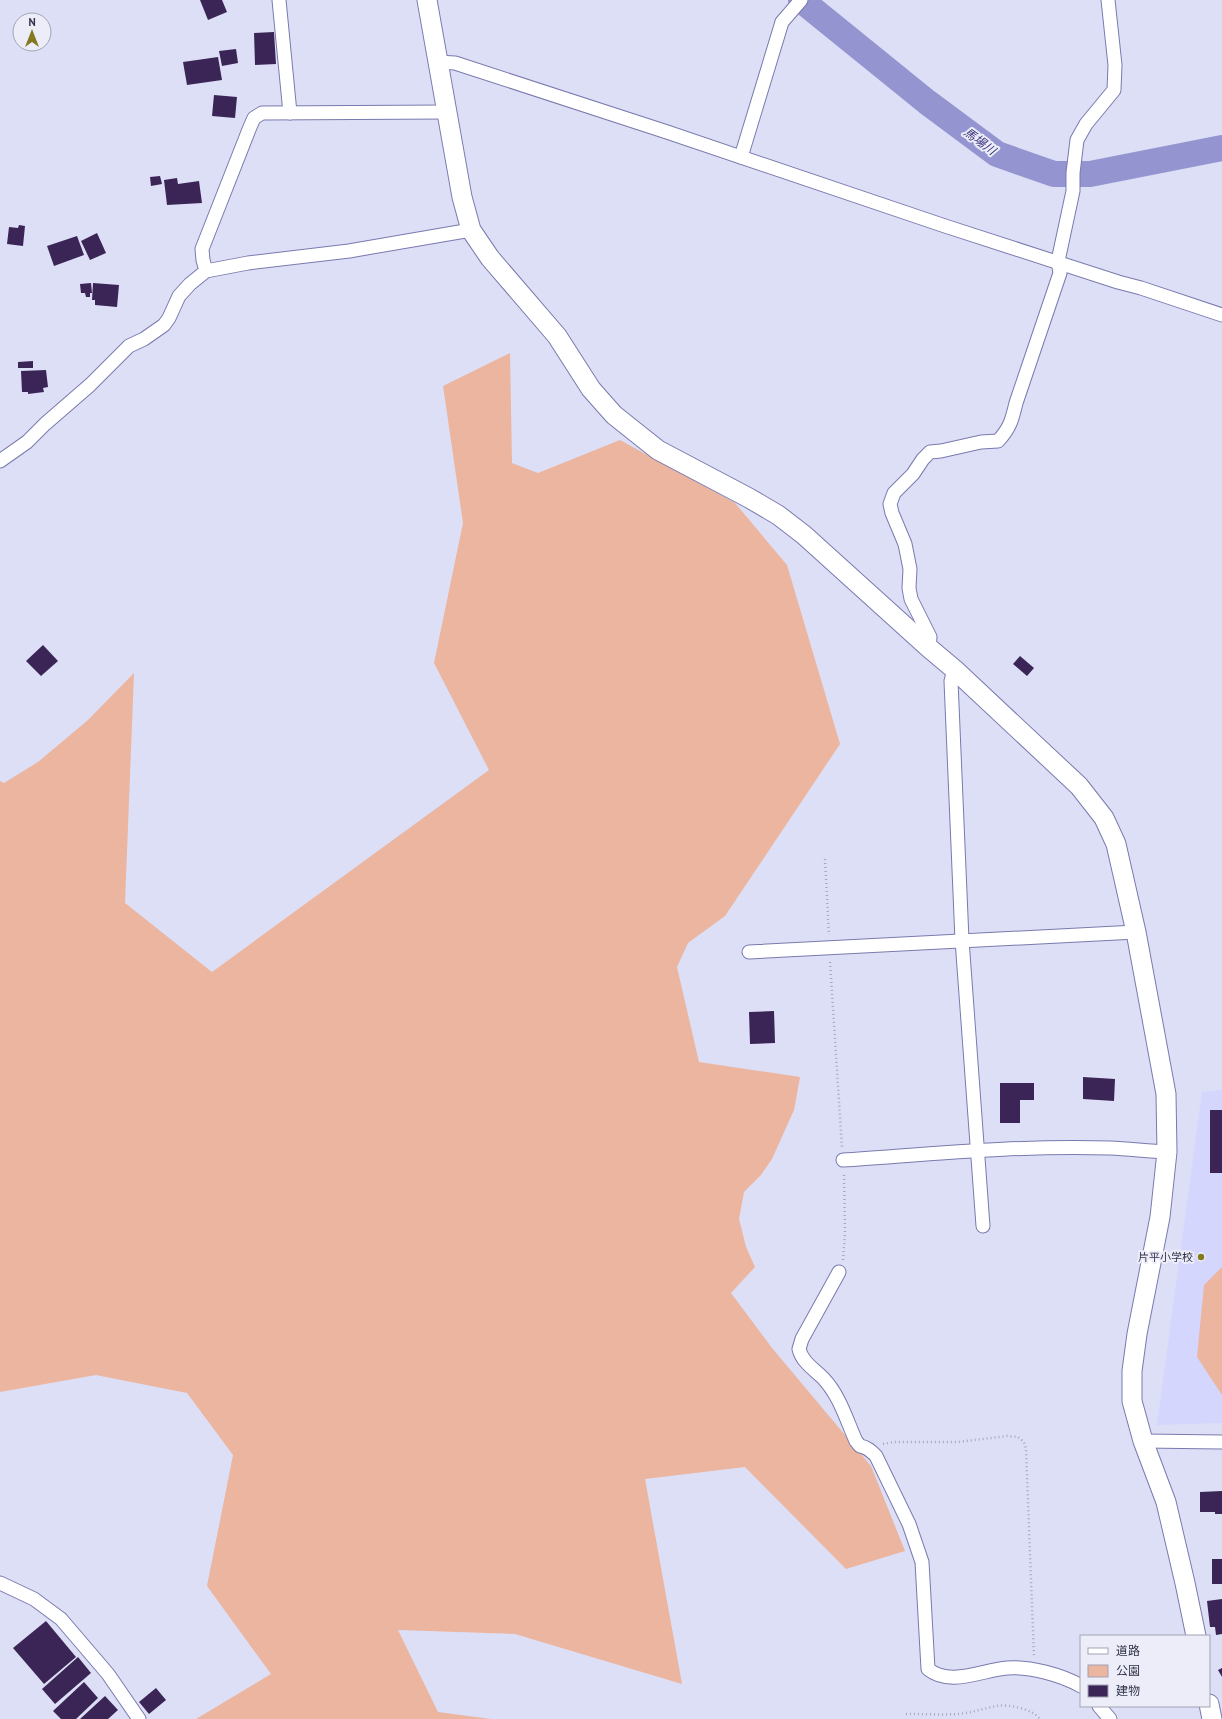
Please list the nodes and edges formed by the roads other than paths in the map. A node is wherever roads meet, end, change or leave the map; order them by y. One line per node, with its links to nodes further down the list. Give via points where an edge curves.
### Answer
1 (279, 0): 7 (street)
2 (427, 0): 5 (street)
3 (801, 0): 8 (street, via 782,22)
4 (1108, 0): 10 (street, via 1115,65 1114,90 1077,140 1073,191)
5 (438, 62): 6 (street); 8 (street, via 455,63)
6 (446, 112): 7 (street); 9 (street)
7 (290, 113): 11 (street, via 262,113 252,122 202,249)
8 (741, 156): 10 (street, via 945,226)
9 (471, 230): 11 (street, via 349,251 248,263); 14 (street, via 490,258 557,336 591,389 614,415 658,450 778,515 804,535)
10 (1058, 261): 12 (street); 14 (street, via 1060,273 1008,430 998,440 930,452 894,493 890,504 905,544 910,570 911,599 930,637)
11 (206, 271): 13 (street, via 179,296 164,325 129,346 27,442)
12 (1222, 315)
13 (0, 461)
14 (929, 648): 15 (street)
15 (954, 669): 16 (street, via 1079,786 1104,818 1116,844); 17 (street, via 952,681)
16 (1136, 932): 17 (street); 20 (street, via 1166,1094)
17 (962, 940): 18 (street); 19 (street)
18 (749, 952)
19 (978, 1151): 20 (street, via 1111,1148); 21 (street); 22 (street)
20 (1167, 1152): 24 (street, via 1160,1217 1132,1372 1132,1401)
21 (843, 1160)
22 (983, 1226)
23 (838, 1272): 28 (street, via 804,1334 799,1349 803,1359 832,1388 856,1441 876,1456 910,1524 922,1562 928,1669 940,1677 1007,1668 1034,1669)
24 (1143, 1441): 25 (street); 27 (street, via 1166,1502)
25 (1222, 1442)
26 (0, 1584): 31 (street, via 34,1599 61,1619 108,1674)
27 (1196, 1635)
28 (1080, 1685)
29 (1100, 1707): 32 (street)
30 (1210, 1707): 33 (street)
31 (139, 1719)
32 (1110, 1719)
33 (1212, 1719)

